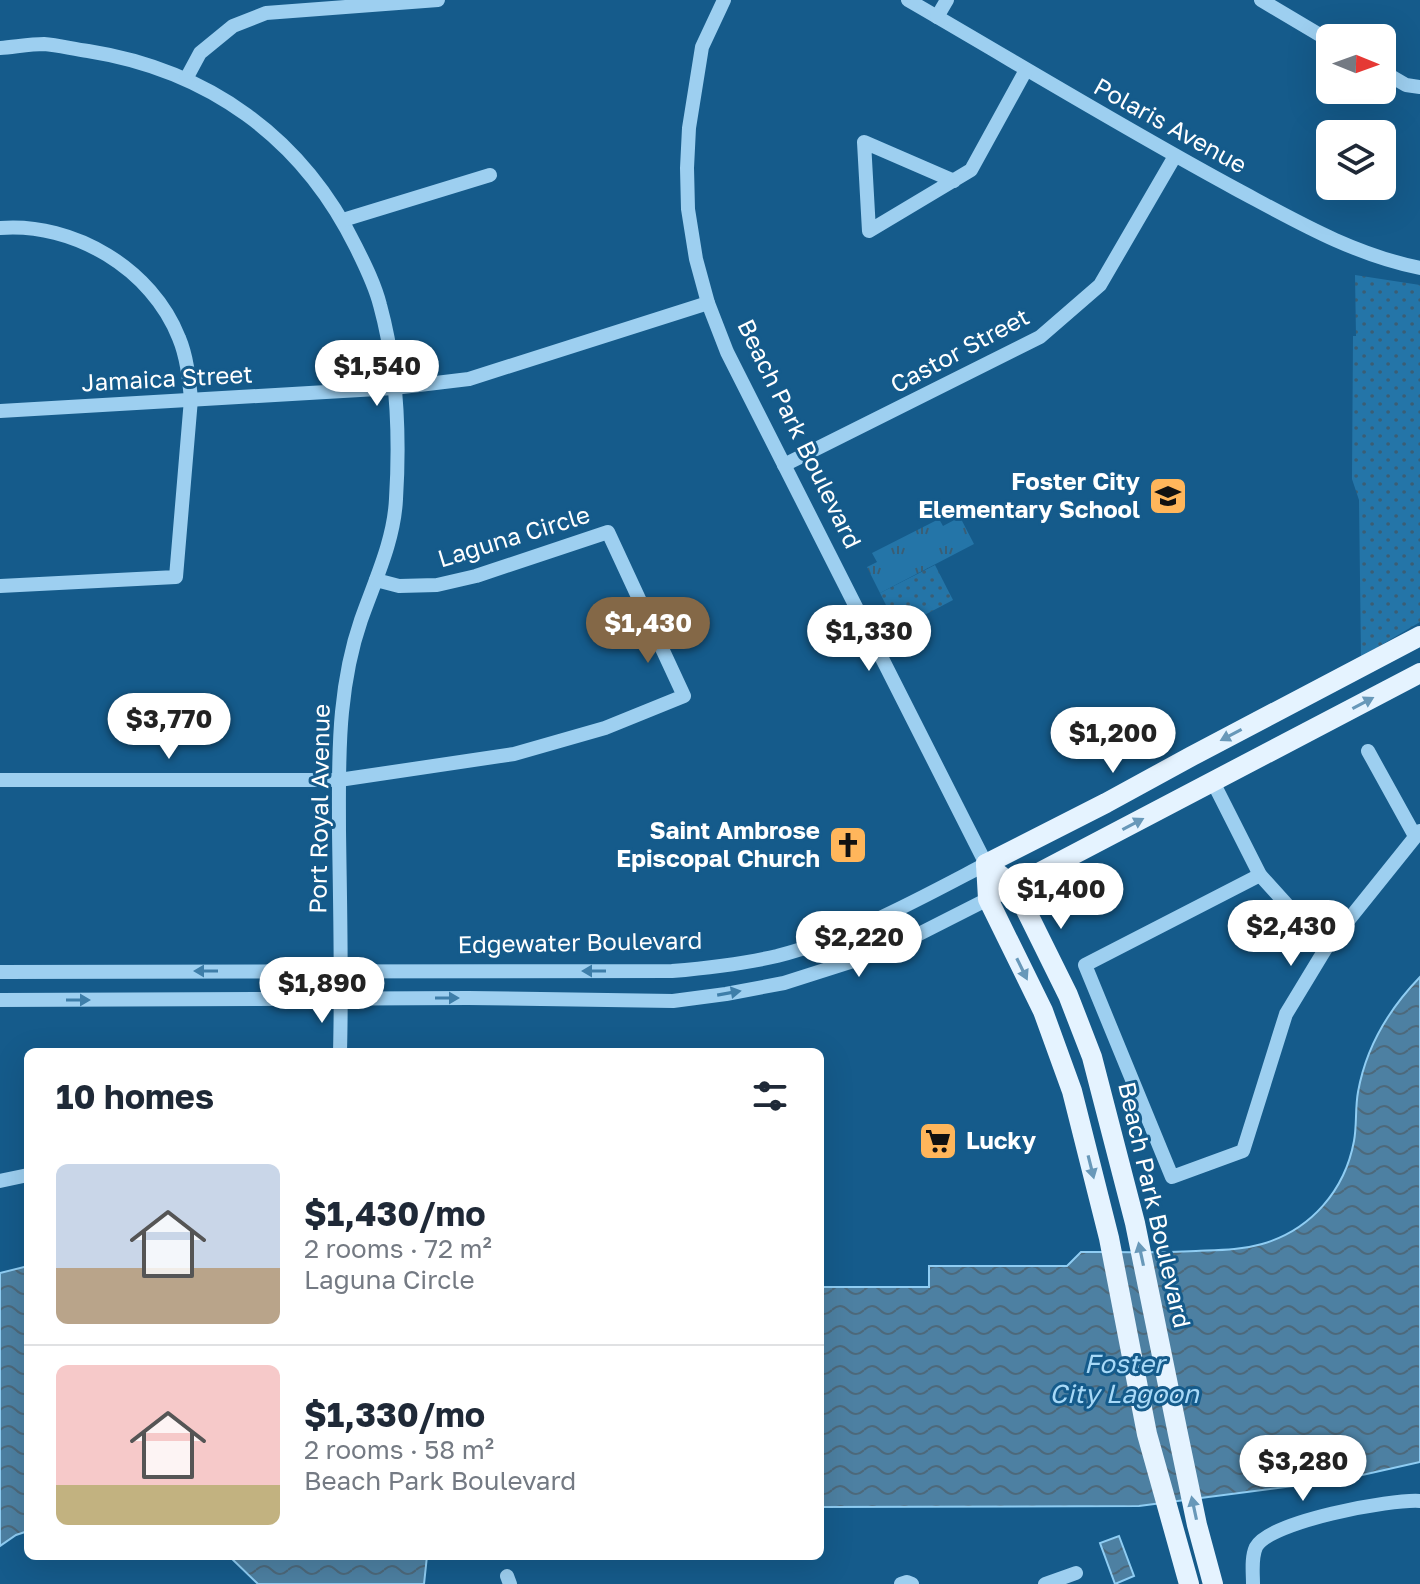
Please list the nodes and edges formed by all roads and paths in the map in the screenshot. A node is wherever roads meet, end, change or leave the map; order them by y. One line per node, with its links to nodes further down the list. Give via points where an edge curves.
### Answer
1 (438, 0): 10 (street, via 266,13 233,26 200,53)
2 (724, 0): 19 (street, Beach Park Boulevard, via 702,47 689,128 688,209)
3 (908, 0): 6 (street, Polaris Avenue)
4 (947, 0): 6 (street)
5 (1261, 0): 7 (street)
6 (937, 17): 9 (street, Polaris Avenue)
7 (1316, 33)
8 (0, 48): 10 (street, Port Royal Avenue, via 43,44 112,55)
9 (1026, 70): 13 (street, Polaris Avenue); 15 (street, via 971,170)
10 (186, 79): 16 (street, Port Royal Avenue, via 236,106 282,143)
11 (1396, 79): 12 (street)
12 (1420, 87)
13 (1175, 156): 18 (street, Polaris Avenue, via 1334,241); 23 (street, Castor Street, via 1100,285 1040,337)
14 (490, 175): 16 (street)
15 (954, 181): 15 (street, via 905,209 869,231 864,142)
16 (343, 220): 20 (street, Port Royal Avenue, via 380,302)
17 (0, 228): 21 (street, via 75,238 113,258 147,286 180,338)
18 (1420, 268)
19 (708, 303): 20 (street, Jamaica Street, via 469,379); 23 (street, Beach Park Boulevard)
20 (394, 388): 21 (street, Jamaica Street); 24 (street, Port Royal Avenue, via 396,501)
21 (191, 399): 22 (street, Jamaica Street); 25 (street, via 176,577)
22 (0, 411)
23 (784, 465): 33 (street, Beach Park Boulevard)
24 (376, 580): 30 (street, Port Royal Avenue, via 348,669); 30 (street, Laguna Circle, via 399,586 437,585 608,532 684,696 605,728 514,754)
25 (0, 586)
26 (1420, 636): 33 (main road, Edgewater Boulevard, one-way to 33)
27 (1420, 673): 31 (main road, one-way to 27)
28 (1368, 751): 32 (street)
29 (0, 780): 30 (street)
30 (339, 780): 39 (street, Port Royal Avenue)
31 (1213, 782): 34 (street); 35 (main road, one-way to 31)
32 (1418, 834): 37 (street)
33 (986, 864): 35 (main road, Beach Park Boulevard); 36 (main road, Beach Park Boulevard); 39 (street, Edgewater Boulevard, one-way to 39, via 855,930 778,956 721,967)
34 (1260, 875): 37 (street); 37 (street, via 1085,965 1172,1177 1243,1151 1286,1014)
35 (1014, 886): 36 (main road); 51 (main road, Beach Park Boulevard, one-way to 35, via 1135,1223 1092,1057)
36 (988, 899): 40 (street, one-way to 36, via 673,1001 726,994 784,983 875,954); 50 (main road, Beach Park Boulevard, one-way to 50, via 1043,1011 1072,1091 1109,1238 1147,1434)
37 (1326, 948)
38 (0, 972): 39 (street, Edgewater Boulevard, one-way to 38)
39 (340, 972): 40 (street, Port Royal Avenue)
40 (341, 999): 41 (street, one-way to 40); 42 (street, Port Royal Avenue)
41 (0, 1000)
42 (340, 1048)
43 (24, 1176): 44 (street)
44 (0, 1181)
45 (1420, 1501): 52 (street, via 1365,1506 1268,1535 1256,1547)
46 (1076, 1573): 49 (street)
47 (901, 1584): 48 (street)
48 (912, 1584)
49 (1045, 1584)
50 (1189, 1584)
51 (1213, 1584)
52 (1253, 1584)

